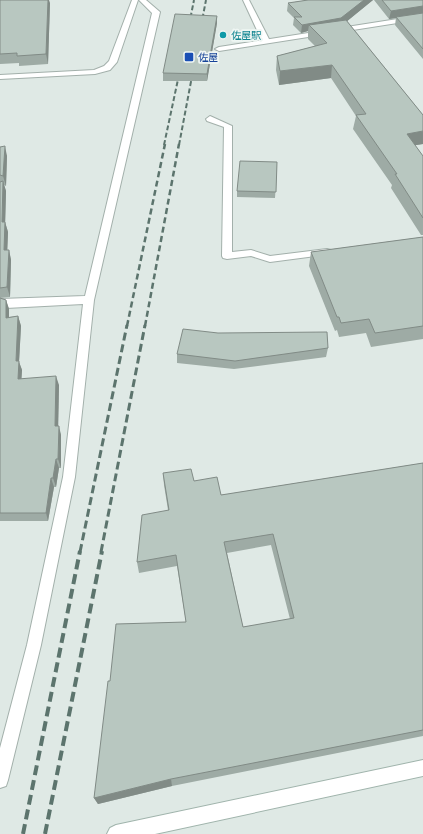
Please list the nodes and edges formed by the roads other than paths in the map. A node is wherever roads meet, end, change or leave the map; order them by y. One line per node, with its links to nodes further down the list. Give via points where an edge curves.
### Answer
1 (135, 0): 7 (street, via 113,62 107,68 95,72)
2 (142, 0): 10 (street, via 156,12)
3 (246, 0): 5 (street)
4 (423, 17): 5 (street)
5 (266, 41): 6 (street)
6 (220, 48)
7 (0, 77)
8 (210, 119): 9 (street, via 228,126 227,256 251,253 270,259)
9 (341, 250)
10 (89, 300): 11 (street); 13 (street, via 69,477 34,645)
11 (0, 303)
12 (423, 768): 14 (street)
13 (0, 780)
14 (116, 834)

